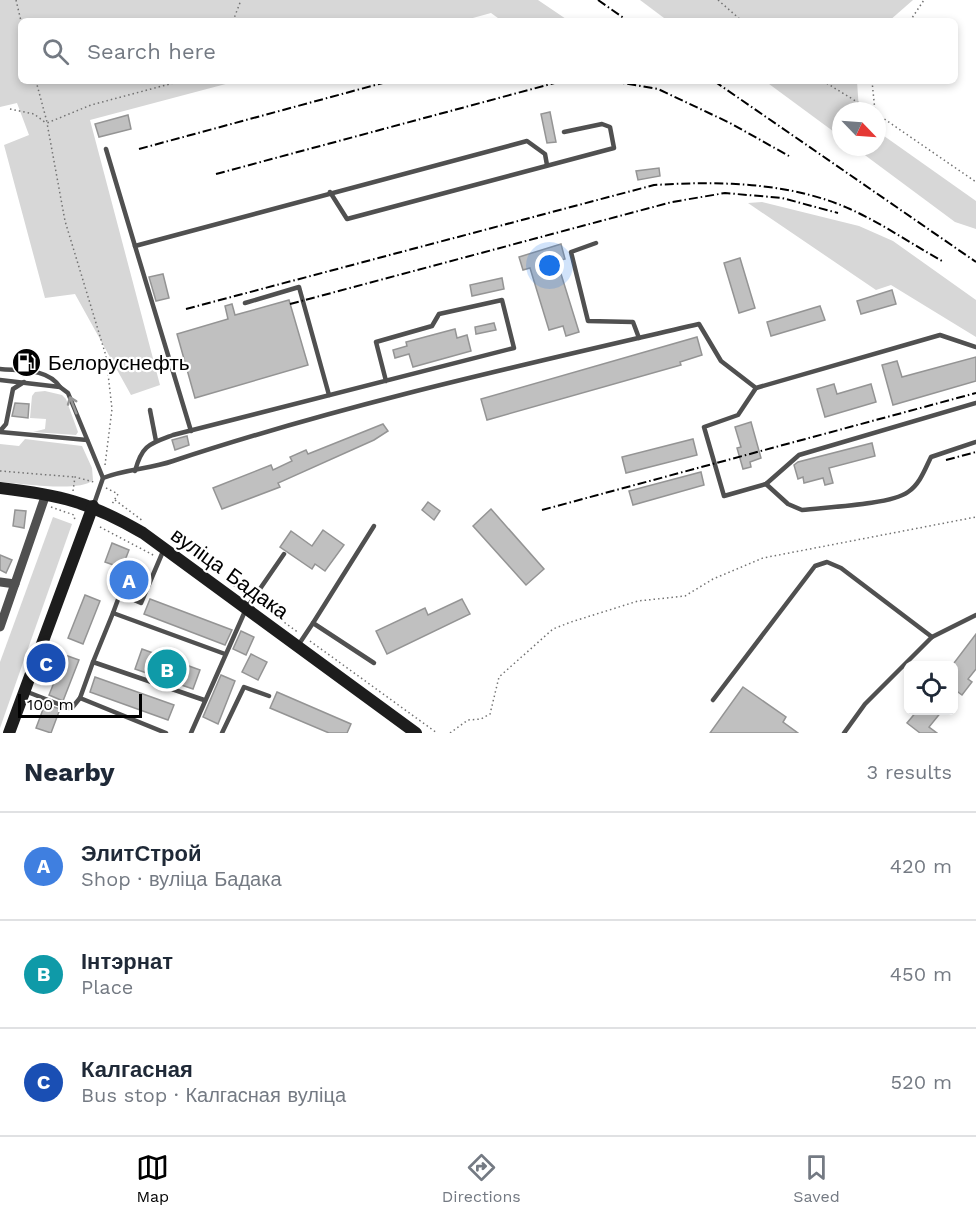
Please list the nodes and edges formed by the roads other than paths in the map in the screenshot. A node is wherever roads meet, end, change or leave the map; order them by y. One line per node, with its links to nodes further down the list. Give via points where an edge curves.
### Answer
1 (564, 132): 3 (lane, via 602,124 610,127 614,148)
2 (106, 149): 6 (lane)
3 (547, 165): 4 (lane, via 545,154 527,141); 4 (lane, via 347,219)
4 (330, 192): 6 (lane)
5 (596, 243): 8 (lane, via 571,252 588,321 633,322)
6 (135, 246): 19 (lane)
7 (245, 303): 16 (lane, via 299,287)
8 (639, 338): 15 (lane, via 699,324 721,361); 24 (lane, via 334,412)
9 (976, 347): 15 (lane, via 940,335)
10 (0, 369): 14 (lane, via 42,373 54,378)
11 (0, 380): 13 (lane)
12 (386, 381): 12 (lane, via 514,348 502,300 439,314 432,326 376,342); 16 (lane)
13 (24, 382): 14 (lane); 20 (lane, via 13,389 6,424)
14 (60, 387): 21 (lane, one-way to 14, via 68,393)
15 (756, 388): 26 (lane, via 738,415 704,427 724,496)
16 (330, 395): 19 (lane)
17 (976, 404): 26 (lane, via 799,455)
18 (150, 410): 22 (lane)
19 (191, 431): 22 (lane)
20 (0, 432): 21 (lane)
21 (87, 440): 25 (lane)
22 (156, 441): 24 (lane, via 140,452)
23 (976, 442): 26 (lane, via 931,457 919,481 908,492 892,499 802,510 788,504)
24 (135, 471): 25 (lane)
25 (104, 478): 29 (lane)
26 (766, 484)
27 (0, 488): 28 (main road, вуліца Бадака)
28 (46, 494): 29 (main road, вуліца Бадака); 34 (street)
29 (93, 506): 31 (main road, вуліца Бадака); 45 (main road)
30 (374, 526): 38 (lane)
31 (164, 549): 35 (main road, вуліца Бадака); 36 (lane, via 141,603 120,594)
32 (284, 554): 35 (lane)
33 (0, 582): 34 (street)
34 (15, 584): 39 (street)
35 (249, 604): 41 (main road, вуліца Бадака); 42 (lane)
36 (113, 613): 42 (lane); 43 (lane)
37 (976, 615): 40 (lane)
38 (313, 623): 41 (lane); 44 (lane)
39 (0, 627)
40 (932, 637): 49 (lane, via 841,568 826,562 815,566); 55 (lane, via 866,704)
41 (301, 642): 54 (main road, вуліца Бадака)
42 (225, 654): 48 (lane)
43 (93, 662): 47 (lane); 48 (lane)
44 (374, 663)
45 (24, 690): 47 (lane, via 71,709); 50 (main road)
46 (269, 696): 53 (lane, via 244,687)
47 (80, 698): 51 (lane)
48 (204, 700): 52 (lane)
49 (713, 700)
50 (9, 733)
51 (166, 733)
52 (190, 733)
53 (222, 733)
54 (416, 733)
55 (844, 733)

